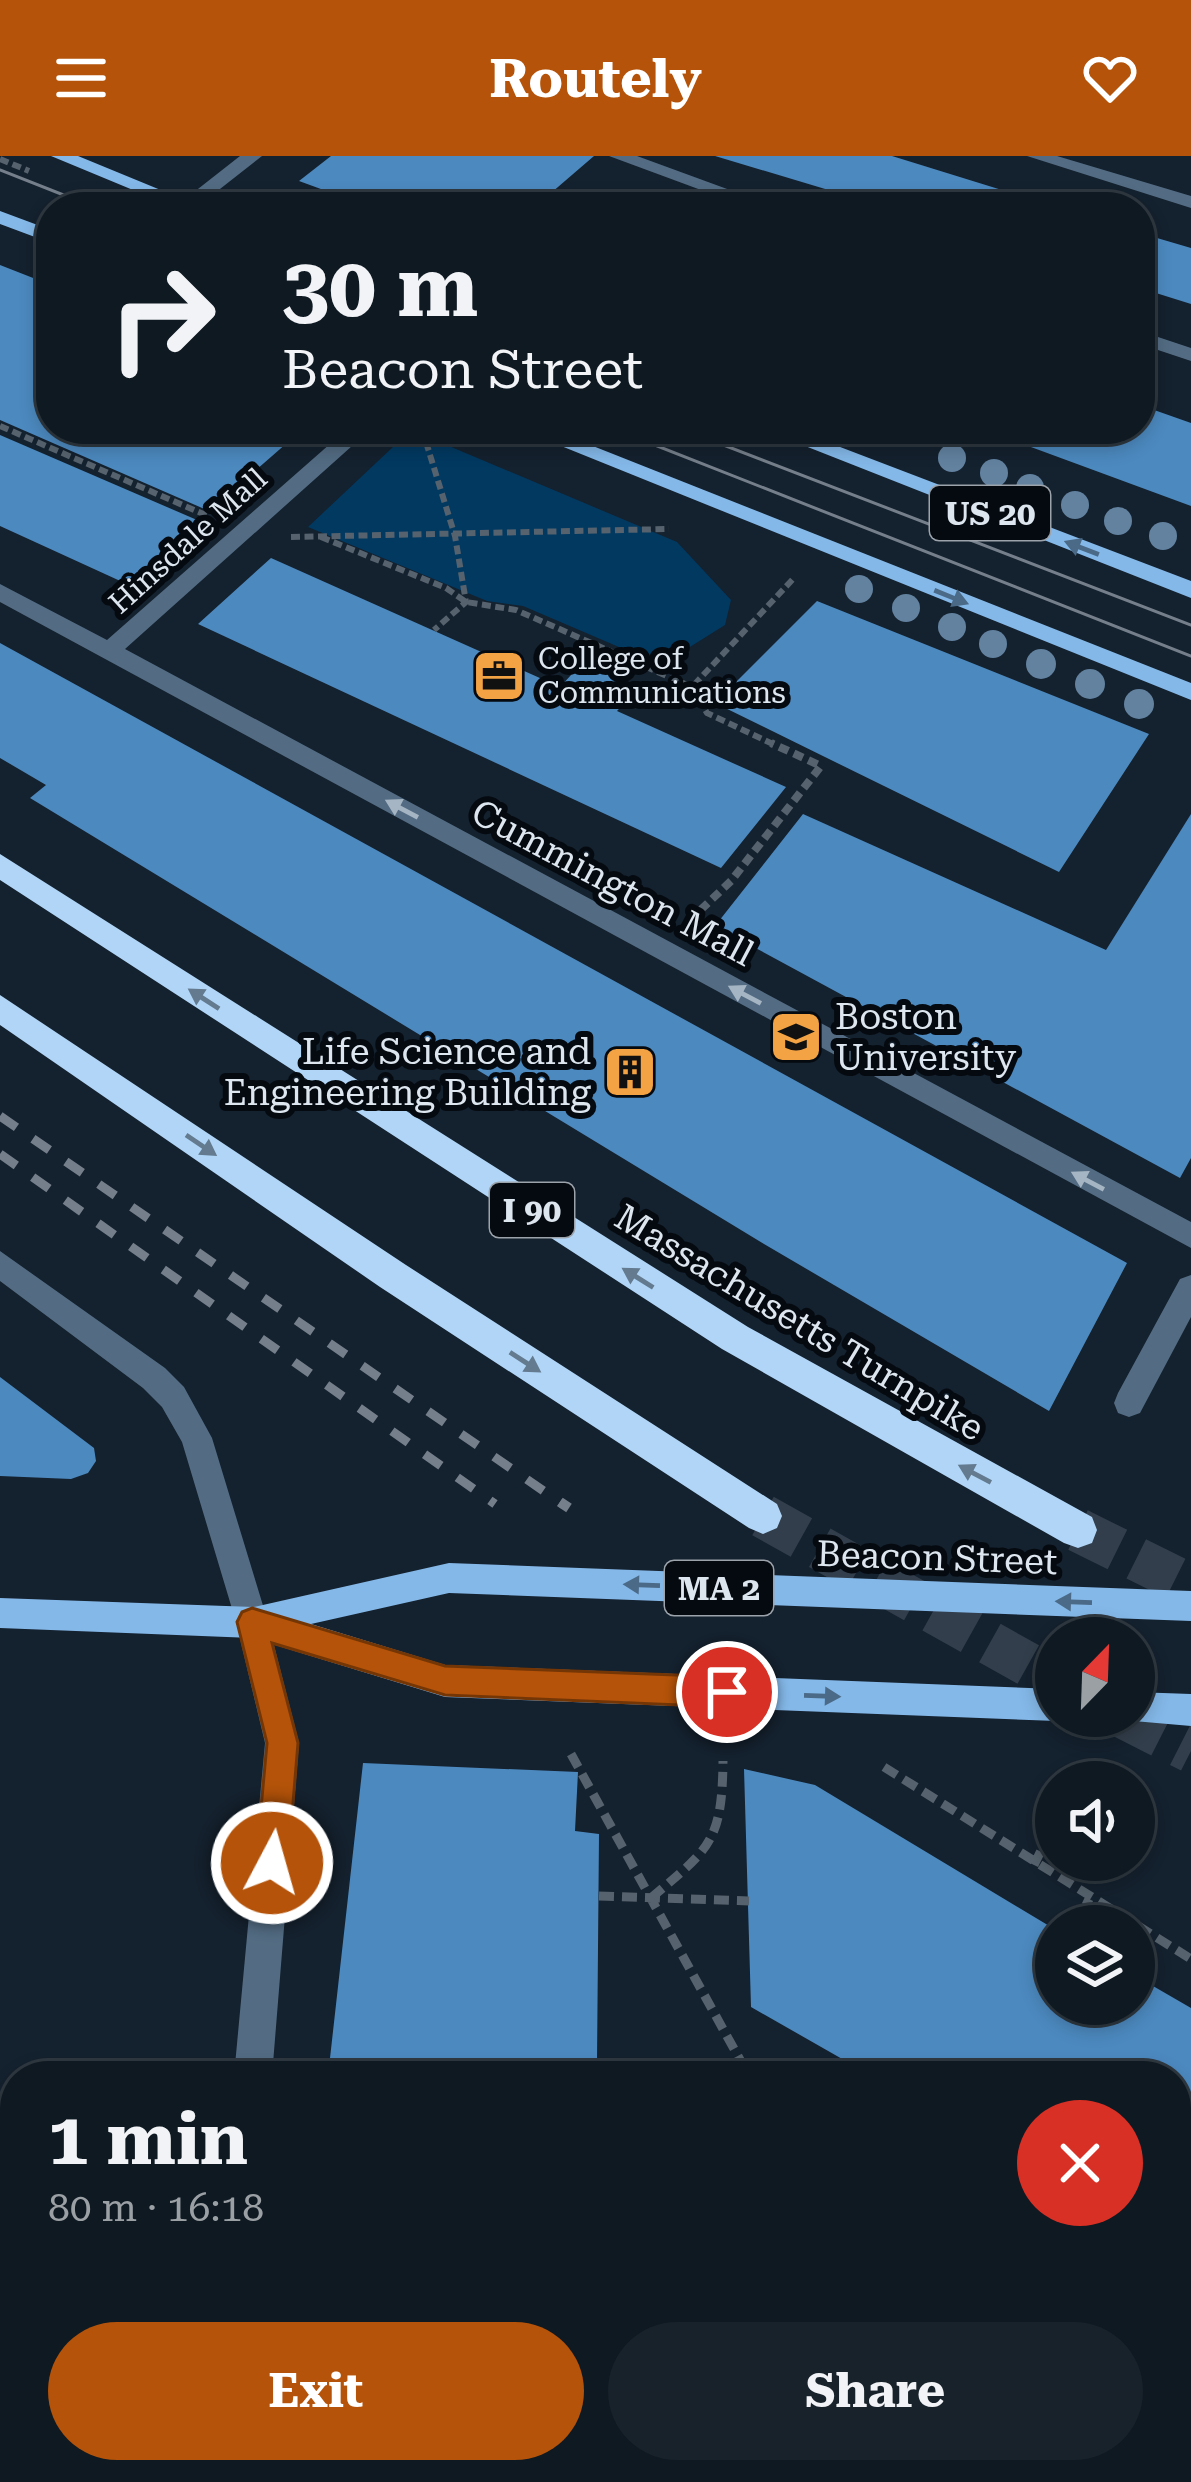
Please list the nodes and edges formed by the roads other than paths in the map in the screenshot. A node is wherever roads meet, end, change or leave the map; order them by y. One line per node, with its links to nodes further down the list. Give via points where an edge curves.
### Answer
1 (61, 156): 5 (main road)
2 (252, 156): 6 (street)
3 (619, 156): 7 (street)
4 (1037, 156): 8 (street)
5 (152, 192)
6 (206, 192)
7 (723, 192)
8 (1191, 202)
9 (0, 217): 10 (main road)
10 (36, 231)
11 (1155, 342): 12 (street)
12 (1191, 355)
13 (343, 444): 18 (street, Hinsdale Mall)
14 (568, 444): 19 (main road, US 20, one-way to 19)
15 (811, 444): 16 (main road, US 20, one-way to 15)
16 (1191, 590)
17 (0, 592): 18 (street, Cummington Mall)
18 (110, 650): 22 (street, Cummington Mall, one-way to 18)
19 (1191, 692)
20 (0, 865): 27 (highway, Massachusetts Turnpike / I 90, one-way to 20, via 735,1338)
21 (0, 1008): 26 (highway, one-way to 26)
22 (1191, 1237)
23 (0, 1264): 30 (street, via 173,1397 196,1438)
24 (1191, 1288): 25 (street)
25 (1129, 1403)
26 (763, 1516)
27 (1078, 1530)
28 (1191, 1606): 30 (main road, Beacon Street / MA 2, one-way to 30, via 448,1578)
29 (0, 1613): 30 (main road, Beacon Street / MA 2)
30 (252, 1622): 31 (main road, Beacon Street / MA 2, one-way to 31, via 445,1681); 34 (street, via 282,1743)
31 (1035, 1704)
32 (1155, 1709): 33 (main road)
33 (1191, 1710)
34 (254, 2061)

